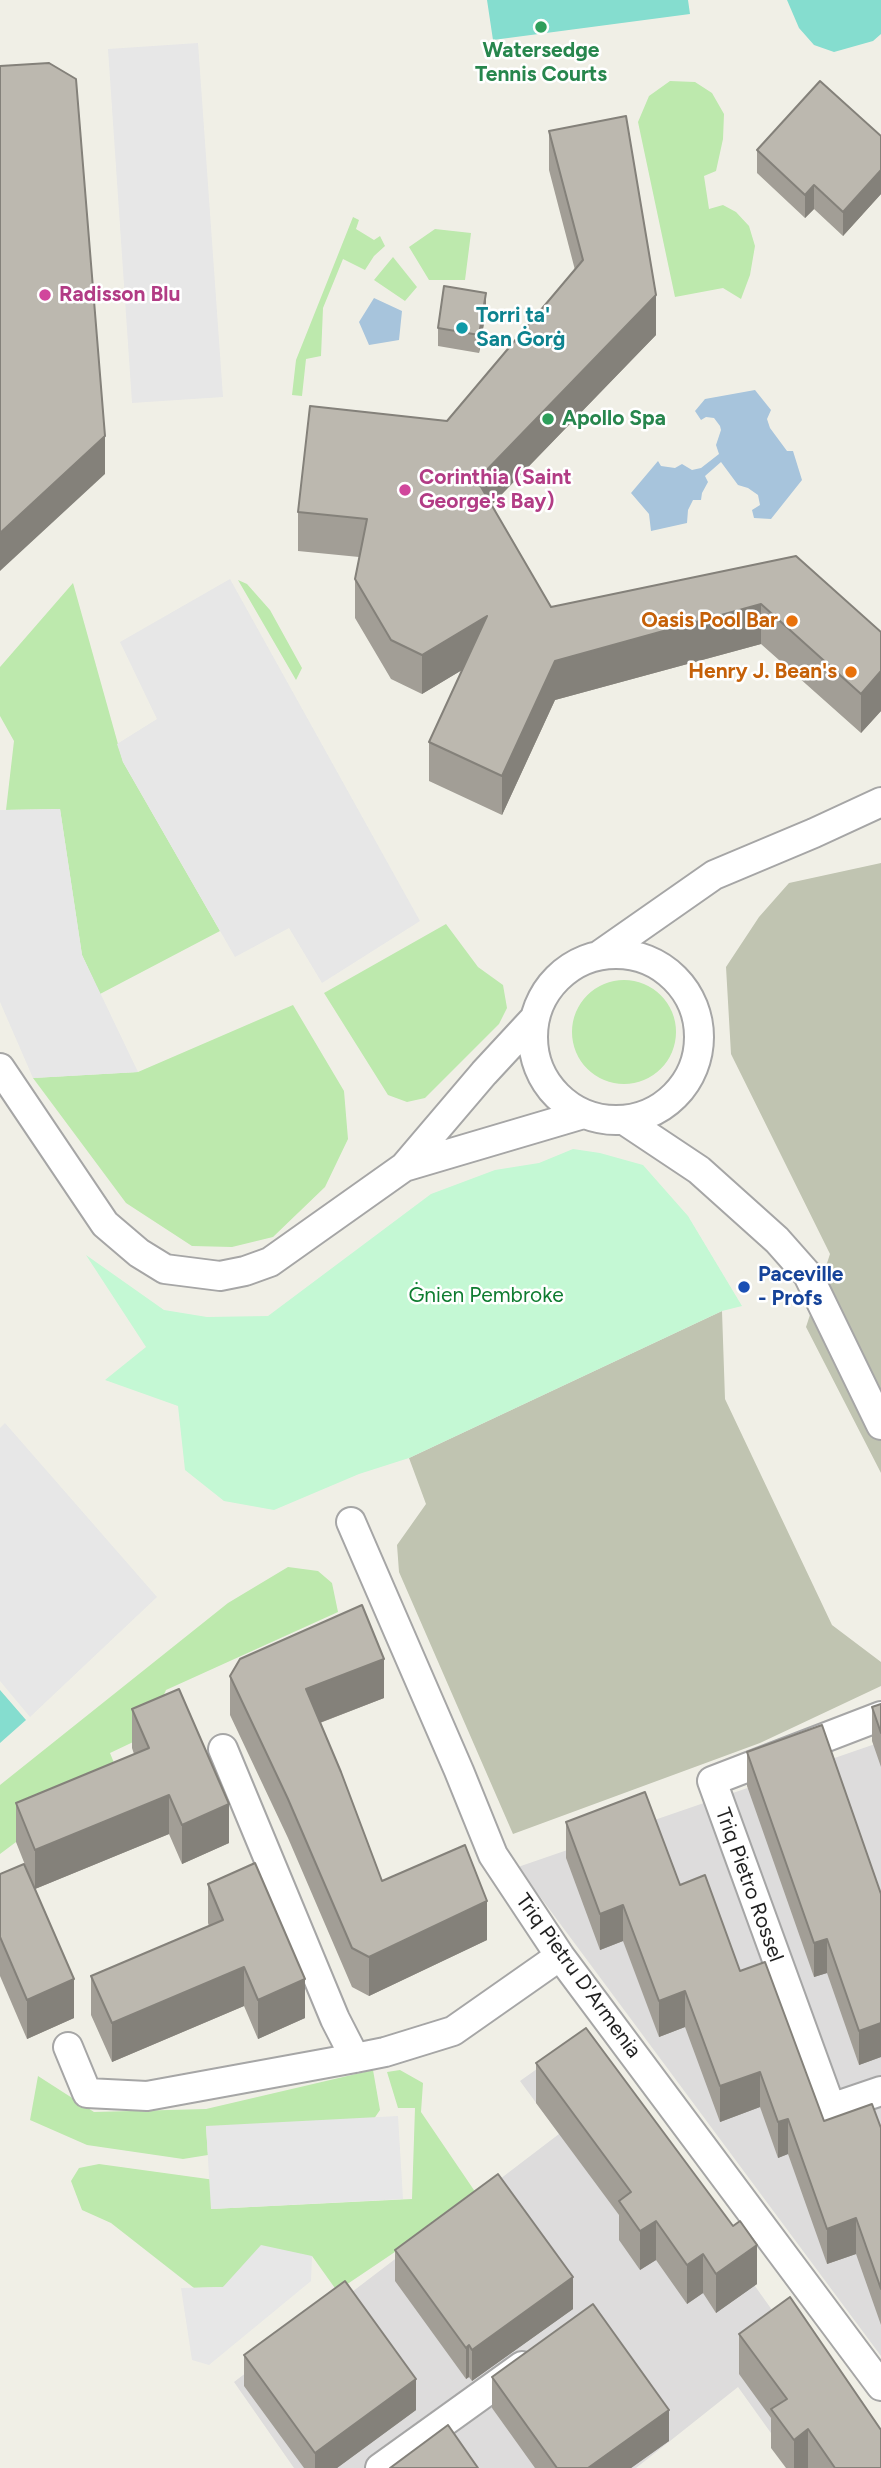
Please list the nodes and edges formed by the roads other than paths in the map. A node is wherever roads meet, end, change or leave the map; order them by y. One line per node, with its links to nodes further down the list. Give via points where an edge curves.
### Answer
1 (881, 802): 2 (street, via 714,875)
2 (601, 954): 3 (street, via 579,961 559,975); 6 (street, via 629,954 657,963 679,981 694,1006 699,1028 699,1051 690,1076 673,1098)
3 (535, 1018): 5 (street, via 534,1045 541,1072 556,1094); 7 (street)
4 (0, 1068): 7 (street, via 105,1224 165,1269 220,1276 270,1262)
5 (580, 1115): 6 (street); 7 (street)
6 (624, 1120): 8 (street, via 699,1170 777,1240 808,1275)
7 (404, 1167)
8 (881, 1425)
9 (351, 1522): 12 (street, Triq Pietru D'Armenia, via 493,1855)
10 (881, 1716): 15 (street, Triq Pietro Rossel, via 712,1782 831,2108)
11 (222, 1749): 14 (street)
12 (560, 1956): 14 (street, via 453,2031); 17 (street, Triq Pietru D'Armenia)
13 (68, 2047): 14 (street, via 87,2093 147,2096)
14 (355, 2058)
15 (881, 2091)
16 (542, 2351): 18 (street)
17 (881, 2386)
18 (380, 2468)

